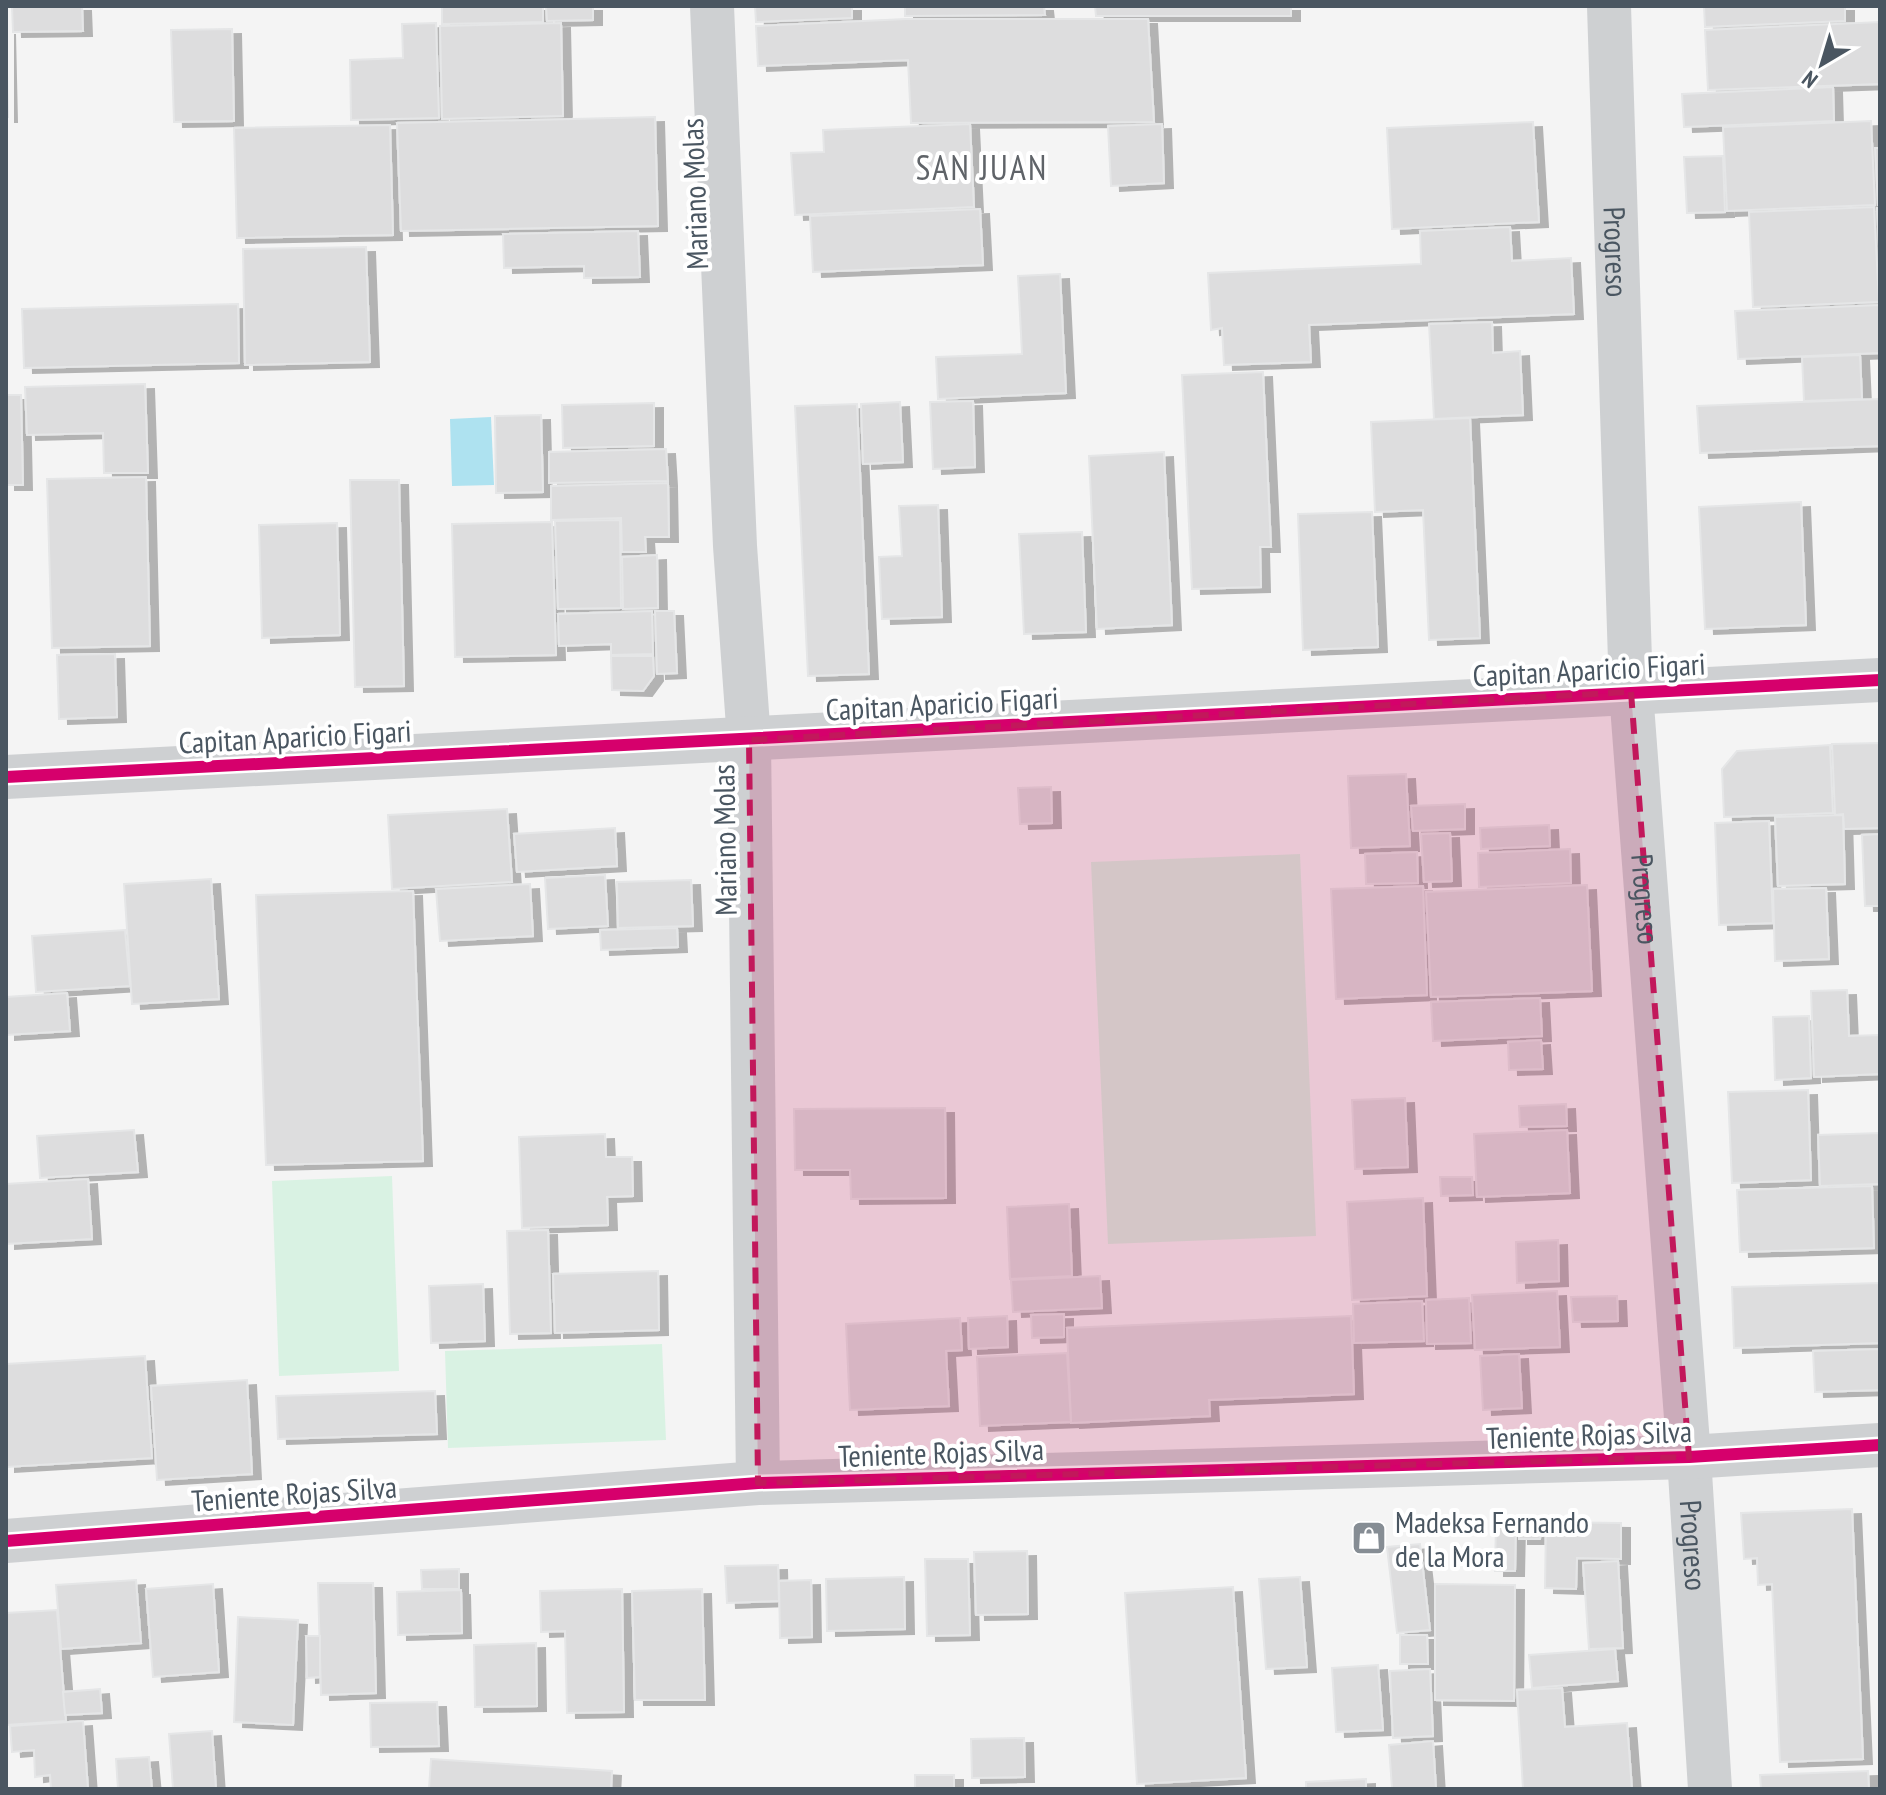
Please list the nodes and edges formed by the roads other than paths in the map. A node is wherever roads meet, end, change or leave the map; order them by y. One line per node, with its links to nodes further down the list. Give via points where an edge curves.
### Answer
1 (712, 6): 5 (street, Mariano Molas, via 735,546)
2 (1609, 6): 4 (street, Progreso)
3 (1880, 680): 4 (street, Capitan Aparicio Figari)
4 (1631, 692): 5 (street, Capitan Aparicio Figari); 8 (street, Progreso)
5 (749, 740): 6 (street, Capitan Aparicio Figari); 9 (street, Mariano Molas)
6 (6, 777)
7 (1880, 1445): 8 (street, Teniente Rojas Silva)
8 (1689, 1457): 9 (street, Teniente Rojas Silva); 11 (street, Progreso)
9 (758, 1483): 10 (street, Teniente Rojas Silva)
10 (6, 1541)
11 (1710, 1789)

